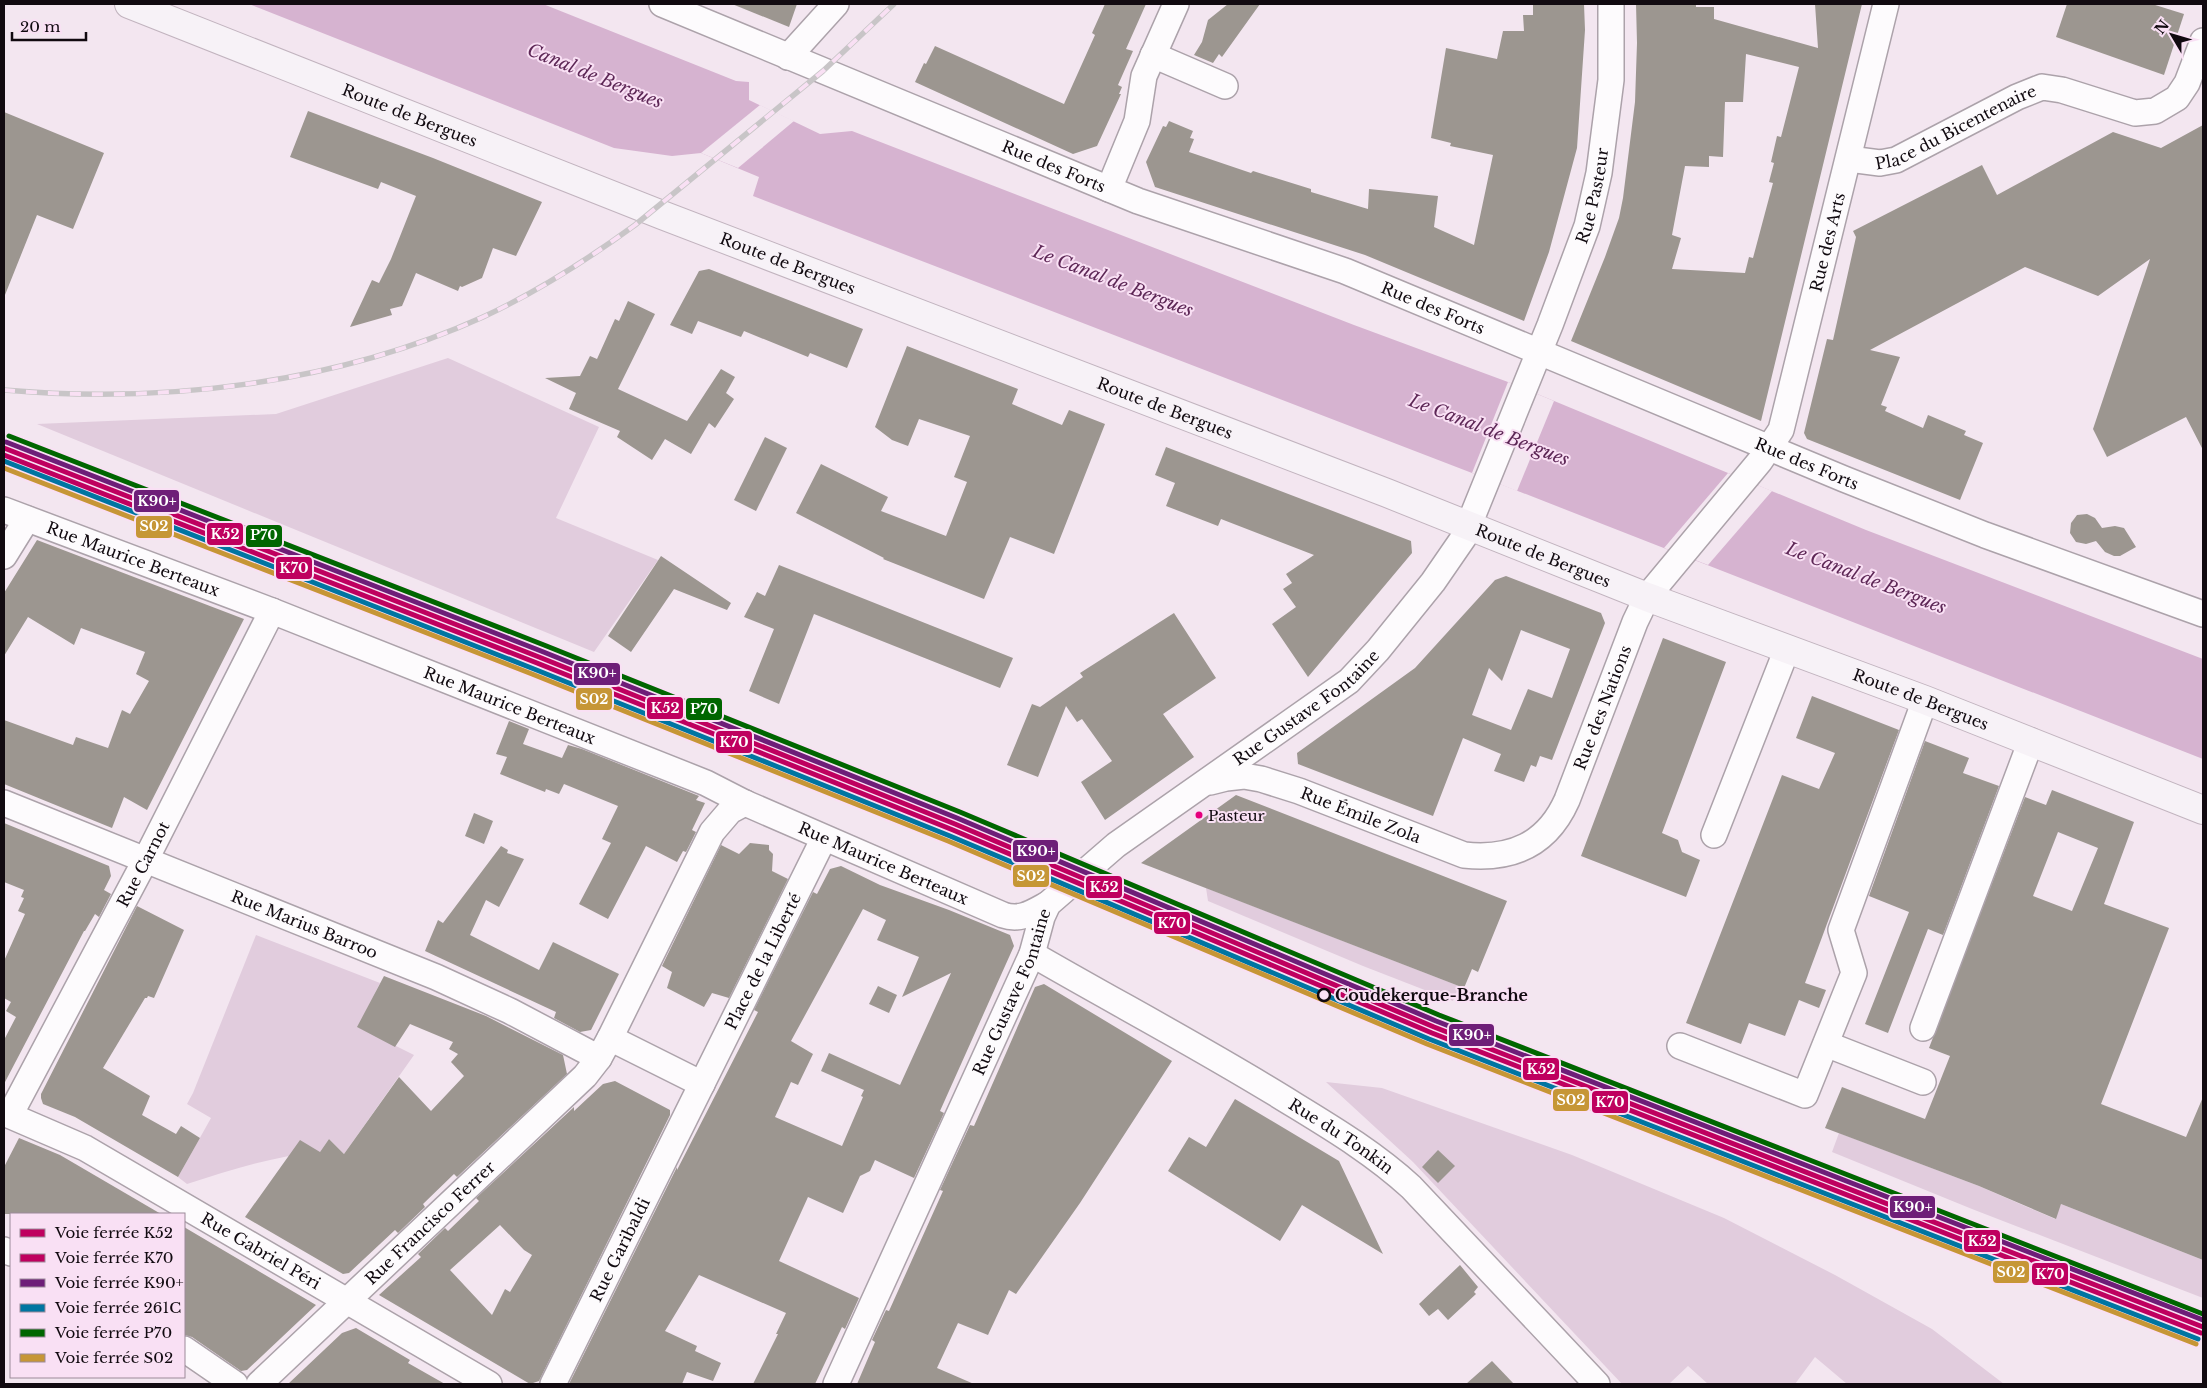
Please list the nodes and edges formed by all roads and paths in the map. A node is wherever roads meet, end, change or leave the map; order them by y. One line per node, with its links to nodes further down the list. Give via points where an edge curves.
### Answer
1 (129, 4): 18 (main road, Route de Bergues, via 662,215)
2 (662, 4): 9 (street, Rue des Forts)
3 (836, 4): 9 (street)
4 (1176, 4): 8 (street)
5 (1611, 4): 13 (street, Rue Pasteur, via 1609,95 1593,202)
6 (1886, 4): 11 (street, Rue des Arts)
7 (2203, 41): 11 (street, Place du Bicentenaire, via 2182,91 2163,108 2148,113 2128,111 2042,87 2022,94 1896,160 1880,163)
8 (1153, 55): 10 (street); 12 (street, via 1144,76 1134,131)
9 (788, 57): 12 (street, Rue des Forts)
10 (1224, 86)
11 (1849, 159): 14 (street, Rue des Arts, via 1784,422)
12 (1109, 189): 13 (street, Rue des Forts, via 1181,217 1345,271)
13 (1539, 352): 14 (street, Rue des Forts); 15 (street, Rue Pasteur)
14 (1769, 449): 20 (street, Rue des Arts); 23 (street, Rue des Forts, via 1985,535)
15 (1482, 496): 18 (street, Rue Gustave Fontaine)
16 (4, 510): 17 (street, Rue Maurice Berteaux)
17 (27, 519): 19 (street); 22 (street, Rue Maurice Berteaux)
18 (1470, 526): 21 (main road, Route de Bergues); 26 (street, Rue Gustave Fontaine, via 1440,573 1359,671 1338,690)
19 (4, 556)
20 (1676, 561): 21 (street, Rue des Nations)
21 (1647, 597): 24 (main road, Route de Bergues); 35 (street, Rue des Nations, via 1563,808 1546,832)
22 (272, 611): 31 (street, Rue Maurice Berteaux, via 699,780); 36 (street, Rue Carnot)
23 (2203, 614)
24 (1787, 649): 25 (main road, Route de Bergues); 33 (street)
25 (1925, 700): 27 (main road, Route de Bergues); 41 (street, via 1841,930 1854,973)
26 (1276, 732): 28 (street, Rue Gustave Fontaine); 29 (street, via 1270,748 1270,760 1278,776)
27 (2031, 741): 32 (main road, Route de Bergues); 40 (street)
28 (1199, 786): 29 (street, Rue Émile Zola, via 1244,776); 37 (street, Rue Gustave Fontaine, via 1116,845)
29 (1299, 791): 35 (street, Rue Émile Zola, via 1464,856 1502,856)
30 (4, 803): 36 (street, Rue Marius Barroo)
31 (745, 804): 34 (street, Rue Maurice Berteaux); 43 (street, via 730,811 712,832)
32 (2203, 810)
33 (1714, 835)
34 (824, 838): 38 (street, Rue Maurice Berteaux); 45 (street, Place de la Liberté)
35 (1522, 849)
36 (146, 859): 43 (street, Rue Marius Barroo); 46 (street, Rue Carnot)
37 (1048, 904): 38 (street, via 1024,917); 39 (street, Rue Gustave Fontaine)
38 (1009, 917): 39 (street, Rue Maurice Berteaux, via 1028,930)
39 (1034, 948): 54 (street, Rue Gustave Fontaine); 55 (street, Rue du Tonkin, via 1245,1074 1388,1165)
40 (1923, 1028)
41 (1826, 1044): 42 (street, via 1805,1095); 44 (street)
42 (1680, 1046)
43 (604, 1048): 45 (street); 48 (street, Rue Francisco Ferrer, via 577,1084)
44 (1923, 1082)
45 (702, 1084): 47 (street, Place de la Liberté)
46 (7, 1114): 48 (street, Rue Gabriel Péri, via 85,1148)
47 (687, 1114): 53 (street, Rue Garibaldi)
48 (348, 1301): 51 (street, Rue Francisco Ferrer); 52 (street, Rue Gabriel Péri)
49 (185, 1350): 50 (street)
50 (235, 1384)
51 (259, 1384)
52 (489, 1384)
53 (553, 1384)
54 (836, 1384)
55 (1597, 1384)

